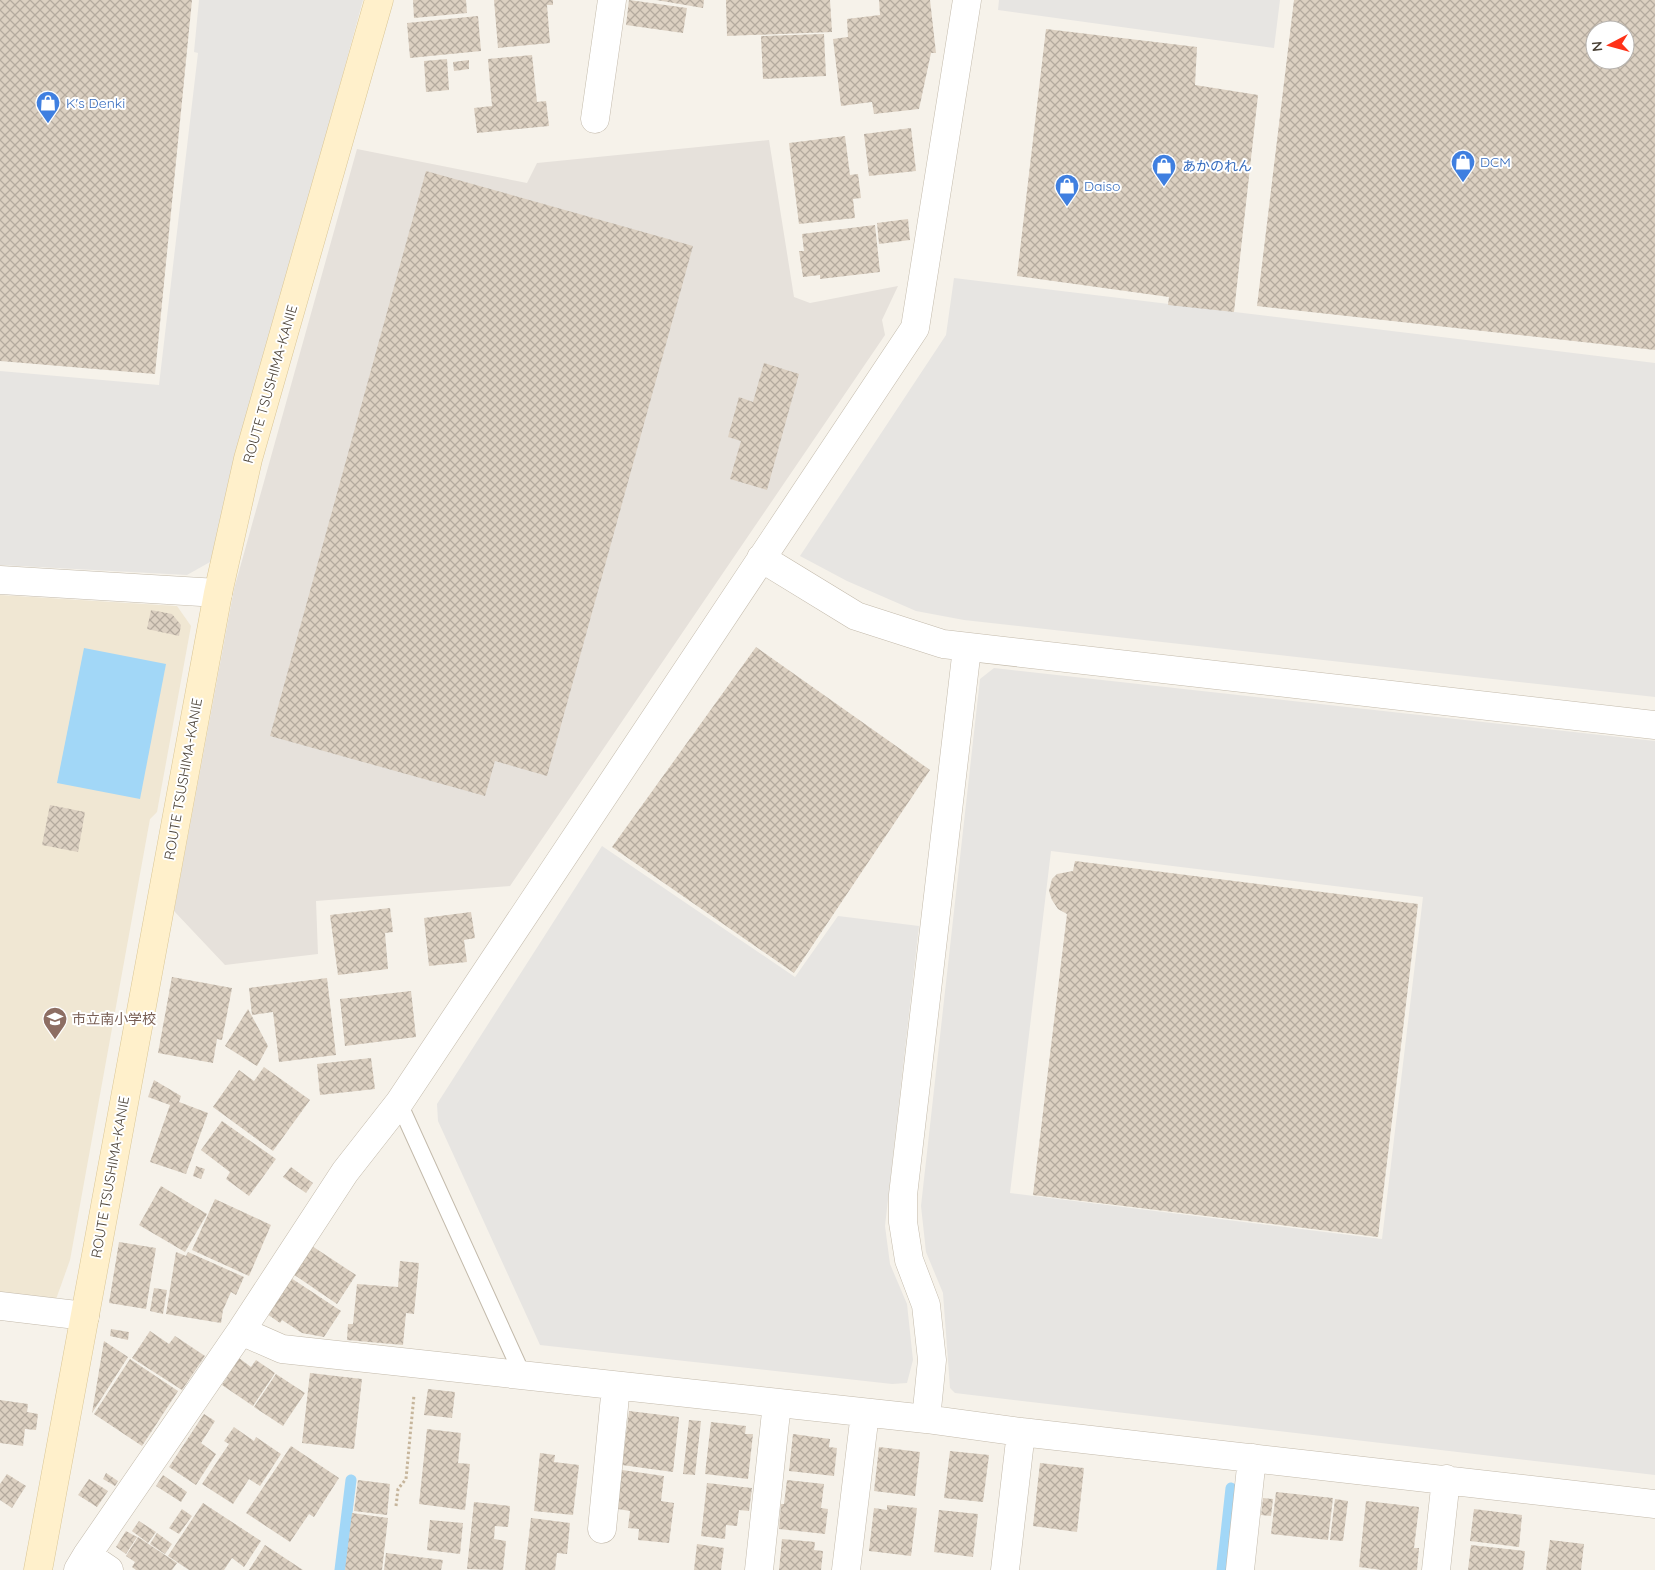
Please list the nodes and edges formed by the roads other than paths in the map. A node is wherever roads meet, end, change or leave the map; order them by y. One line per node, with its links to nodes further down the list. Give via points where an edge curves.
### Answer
1 (379, 0): 7 (main road, ROUTE TSUSHIMA-KANIE, via 248,459)
2 (612, 0): 4 (street)
3 (967, 0): 5 (street, via 916,328)
4 (595, 119)
5 (761, 558): 8 (street, via 856,616 943,644); 10 (street)
6 (0, 580): 7 (street)
7 (218, 592): 12 (main road, ROUTE TSUSHIMA-KANIE)
8 (967, 648): 9 (street); 18 (street, via 903,1195 903,1222 910,1260 926,1305 932,1360)
9 (1655, 725)
10 (399, 1103): 13 (street, via 345,1172); 14 (lane)
11 (0, 1306): 12 (street)
12 (84, 1316): 25 (main road, ROUTE TSUSHIMA-KANIE)
13 (241, 1331): 14 (street, via 282,1349); 24 (street)
14 (523, 1376): 15 (street)
15 (616, 1386): 16 (street); 23 (street)
16 (777, 1403): 17 (street); 27 (street)
17 (865, 1413): 18 (street); 28 (street)
18 (926, 1419): 19 (street)
19 (1021, 1432): 20 (street); 29 (street)
20 (1252, 1458): 21 (street); 30 (street)
21 (1446, 1479): 22 (street); 31 (street)
22 (1655, 1504)
23 (602, 1528)
24 (82, 1563): 26 (street)
25 (38, 1570)
26 (109, 1570)
27 (759, 1570)
28 (846, 1570)
29 (1005, 1570)
30 (1240, 1570)
31 (1436, 1570)

